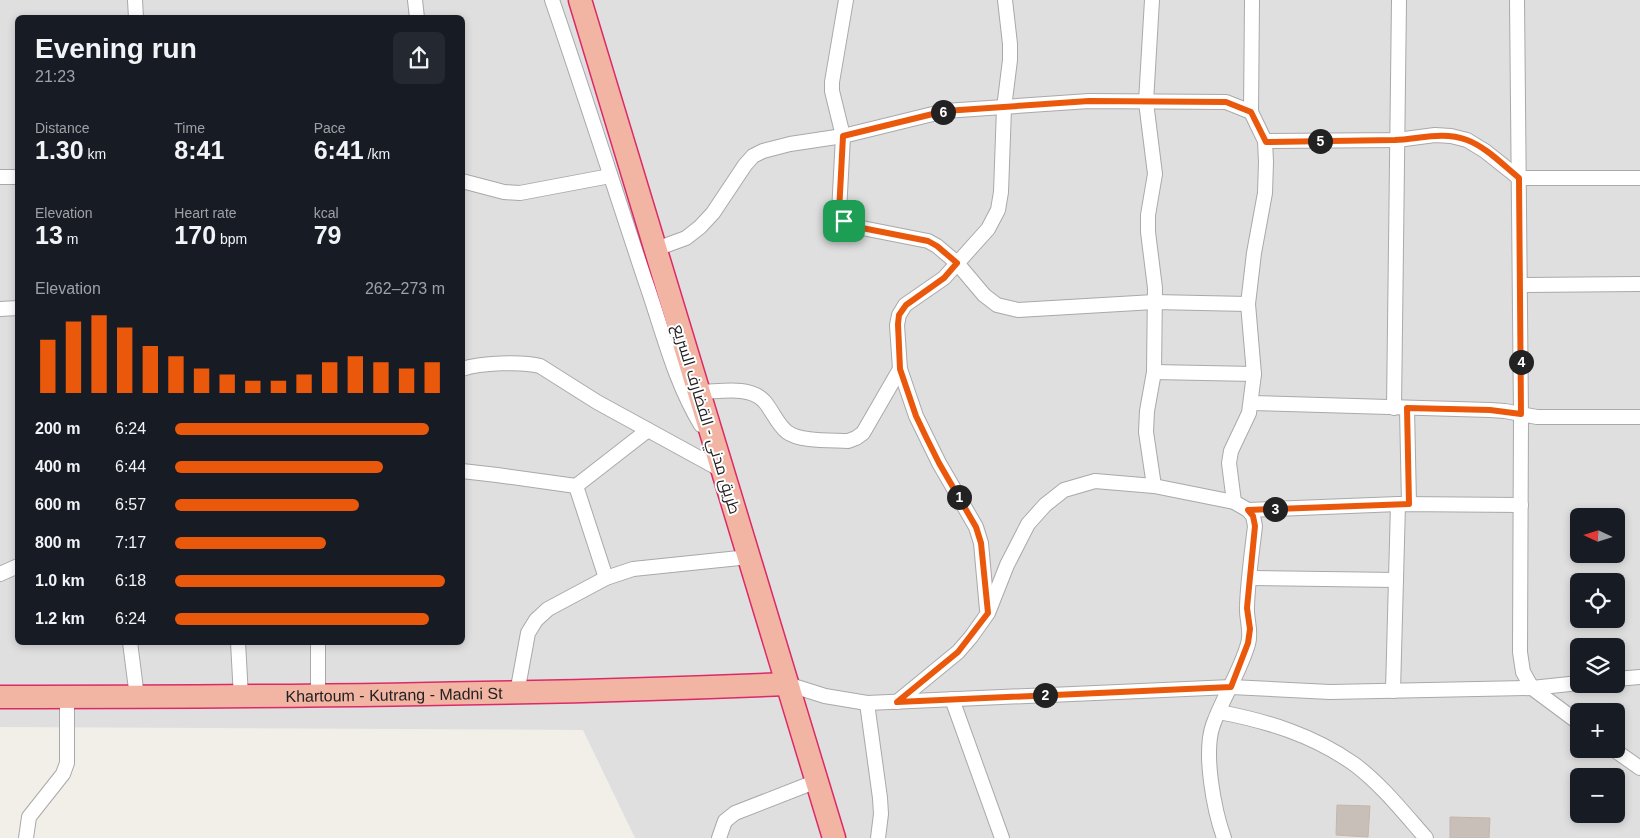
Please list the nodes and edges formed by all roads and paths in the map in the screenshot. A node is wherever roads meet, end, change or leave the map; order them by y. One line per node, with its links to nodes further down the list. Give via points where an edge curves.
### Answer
1 (135, 0): 11 (street)
2 (415, 0): 12 (street)
3 (552, 0): 19 (street)
4 (846, 0): 16 (street, via 832,82)
5 (1005, 0): 14 (street, via 1010,44)
6 (1152, 0): 13 (street)
7 (1252, 0): 15 (street)
8 (1399, 0): 17 (street)
9 (1517, 0): 22 (street)
10 (580, 1): 25 (highway, طريق مدني - القضارف السريع)
11 (136, 15)
12 (417, 15)
13 (1146, 102): 14 (street, via 1089,101); 15 (street, via 1226,102); 29 (street, via 1155,174 1148,215)
14 (1004, 108): 16 (street, via 945,111); 26 (street, via 998,210 988,229)
15 (1251, 112): 18 (street)
16 (843, 136): 25 (street, via 790,144 753,156 700,228 686,238); 26 (street, via 839,212 844,221 857,227 928,241)
17 (1397, 140): 18 (street); 22 (street, via 1434,136 1468,140); 39 (street)
18 (1266, 142): 30 (street, via 1265,193)
19 (610, 176): 24 (street, via 520,193); 43 (street, via 678,377)
20 (0, 177): 21 (street)
21 (15, 177)
22 (1519, 178): 23 (street); 28 (street)
23 (1640, 178)
24 (465, 182)
25 (656, 249): 37 (highway, طريق مدني - القضارف السريع)
26 (957, 263): 29 (street, via 998,305 1018,310); 34 (street, via 944,278 906,305 899,315)
27 (1640, 284): 28 (street)
28 (1520, 285): 40 (street)
29 (1154, 302): 30 (street); 35 (street)
30 (1248, 304): 36 (street)
31 (15, 308): 32 (street)
32 (0, 309)
33 (465, 368): 42 (street, via 530,363 540,366)
34 (900, 369): 37 (street, via 863,433 848,441 798,437 787,432 763,400 750,393); 58 (street, via 927,439 976,527 981,543)
35 (1154, 372): 36 (street); 47 (street, via 1146,432)
36 (1254, 374): 38 (street)
37 (700, 392): 43 (highway, طريق مدني - القضارف السريع)
38 (1251, 403): 39 (street); 48 (street, via 1231,451 1229,463)
39 (1400, 408): 40 (street); 49 (street)
40 (1521, 414): 41 (street, via 1537,417); 50 (street)
41 (1640, 417)
42 (648, 430): 44 (street); 46 (street)
43 (716, 448): 44 (highway, طريق مدني - القضارف السريع)
44 (723, 471): 52 (highway, طريق مدني - القضارف السريع)
45 (465, 472): 46 (street)
46 (576, 486): 55 (street)
47 (1154, 486): 48 (street); 58 (street, via 1095,481 1064,490 1028,524)
48 (1234, 502): 51 (street)
49 (1403, 504): 50 (street); 51 (street); 57 (street)
50 (1521, 506): 67 (street, via 1520,652 1523,672)
51 (1248, 510): 56 (street, via 1255,526)
52 (749, 558): 55 (street, via 633,569); 64 (highway, طريق مدني - القضارف السريع)
53 (15, 567): 54 (street)
54 (0, 574)
55 (606, 578): 69 (street, via 548,609 536,620 528,633)
56 (1250, 578): 57 (street); 66 (street, via 1248,643)
57 (1396, 580): 68 (street)
58 (988, 613): 76 (street, via 958,652)
59 (130, 645): 71 (street)
60 (238, 645): 72 (street)
61 (318, 645): 73 (street)
62 (1640, 677): 63 (street)
63 (1625, 678)
64 (787, 684): 69 (highway, Khartoum - Kutrang - Madni St); 77 (street, via 825,696); 82 (highway, طريق مدني - القضارف السريع)
65 (1570, 684): 67 (street)
66 (1231, 687): 68 (street, via 1330,692); 75 (street); 78 (street)
67 (1532, 688): 68 (street); 79 (street)
68 (1393, 691)
69 (518, 693): 73 (highway, Khartoum - Kutrang - Madni St)
70 (67, 697): 71 (highway, Khartoum - Kutrang - Madni St); 74 (highway, Khartoum - Kutrang - Madni St); 83 (street, via 67,763 63,774 29,817)
71 (137, 697): 72 (highway, Khartoum - Kutrang - Madni St)
72 (241, 697): 73 (highway, Khartoum - Kutrang - Madni St)
73 (318, 697)
74 (0, 698)
75 (952, 699): 76 (street); 87 (street)
76 (897, 702): 77 (street)
77 (868, 703): 86 (street, via 880,798)
78 (1219, 712): 88 (street, via 1212,727 1210,749 1213,797); 89 (street, via 1260,720 1319,742 1354,764 1387,793)
79 (1570, 716)
80 (1625, 757): 81 (street)
81 (1640, 768)
82 (817, 781): 84 (street, via 734,813 725,821); 85 (highway, طريق مدني - القضارف السريع)
83 (26, 838)
84 (719, 838)
85 (834, 838)
86 (878, 838)
87 (1002, 838)
88 (1224, 838)
89 (1426, 838)

